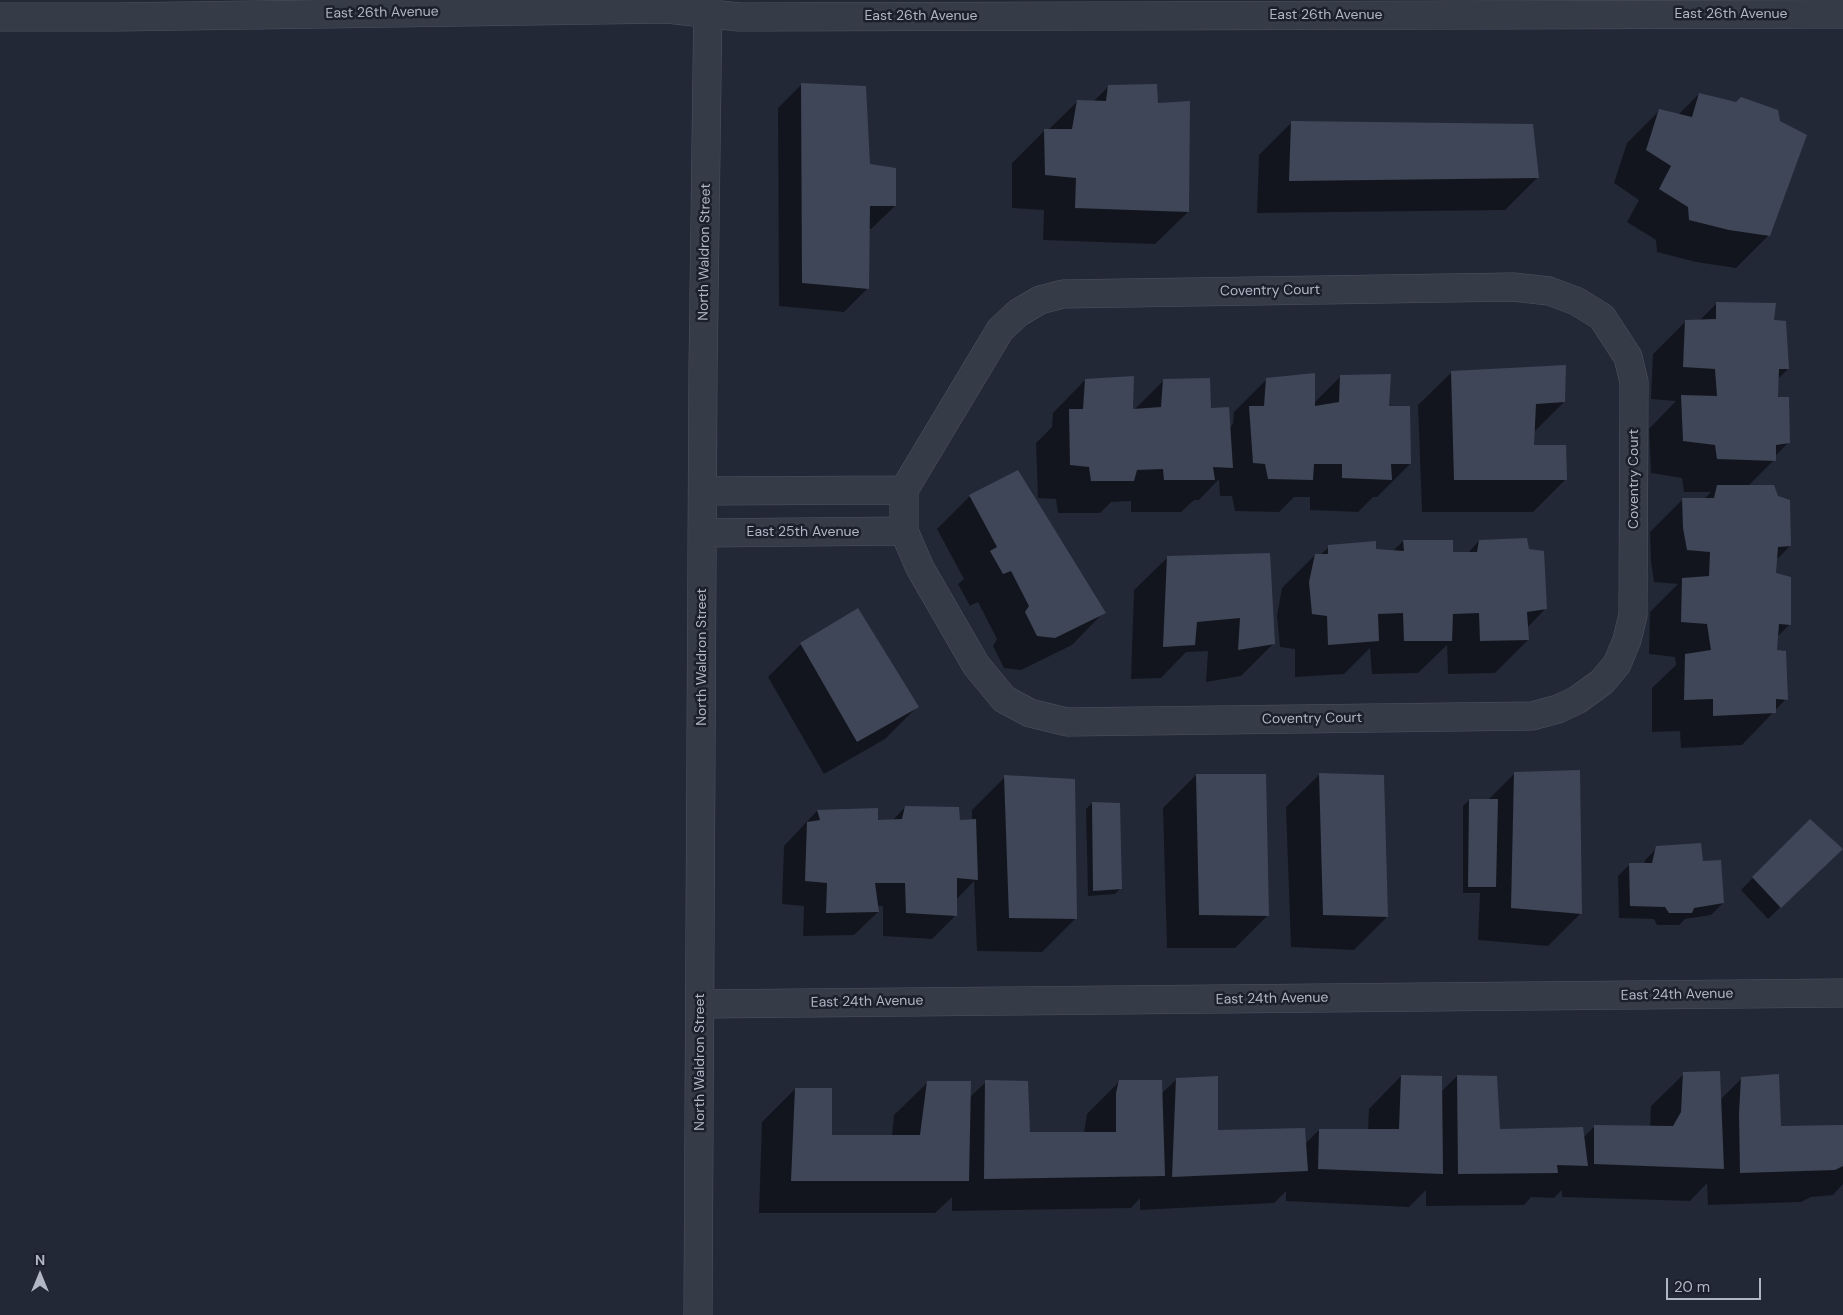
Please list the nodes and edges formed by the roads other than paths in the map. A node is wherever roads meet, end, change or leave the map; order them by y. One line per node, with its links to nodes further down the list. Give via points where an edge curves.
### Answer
1 (708, 7): 2 (street, East 26th Avenue, via 739,17); 3 (street, East 26th Avenue); 5 (street, North Waldron Street)
2 (1843, 14)
3 (0, 17)
4 (904, 490): 5 (street); 6 (street, Coventry Court); 6 (street, Coventry Court, via 1000,330 1018,312 1040,300 1063,294 1513,287 1549,291 1576,301 1602,317 1628,357 1634,382 1633,615 1627,640 1617,664 1602,682 1578,700 1532,716 1067,722 1030,713 1004,699 976,665 920,568)
5 (703, 491): 7 (street, North Waldron Street)
6 (904, 531): 7 (street, East 25th Avenue)
7 (702, 533): 9 (street, North Waldron Street)
8 (1843, 993): 9 (street, East 24th Avenue)
9 (701, 1004): 10 (street, North Waldron Street)
10 (698, 1315)

